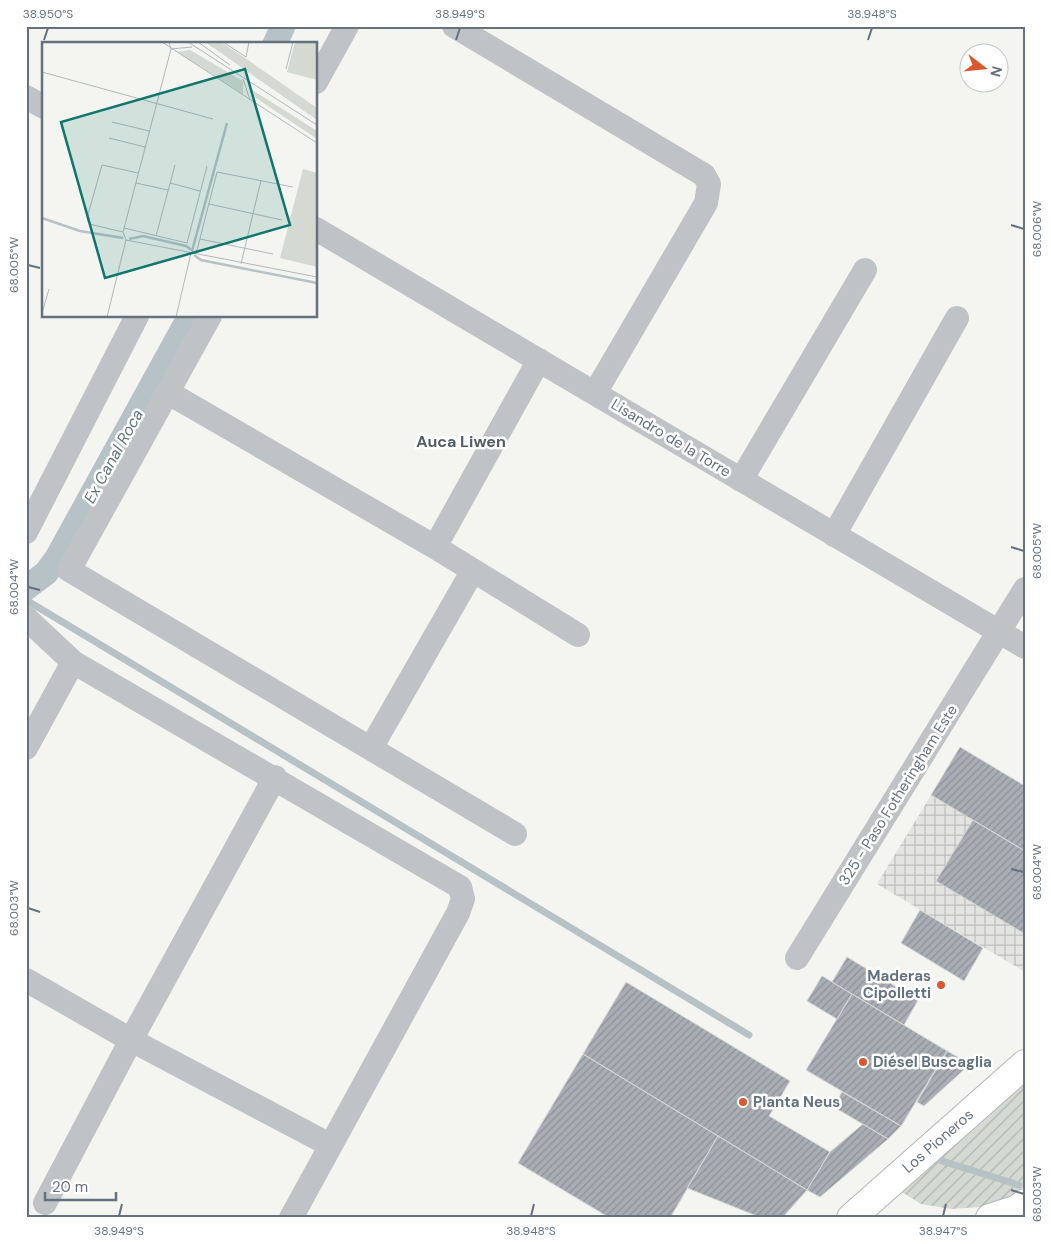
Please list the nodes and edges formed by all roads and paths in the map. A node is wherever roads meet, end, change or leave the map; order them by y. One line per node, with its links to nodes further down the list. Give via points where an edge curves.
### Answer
1 (347, 26): 3 (street)
2 (454, 26): 13 (street, via 704,175 709,184 706,203)
3 (318, 78)
4 (26, 97): 5 (street)
5 (42, 106)
6 (318, 230): 11 (street, Lisandro de la Torre)
7 (864, 270): 14 (street)
8 (136, 318): 15 (street)
9 (209, 318): 12 (street)
10 (957, 318): 16 (street)
11 (539, 360): 13 (street, Lisandro de la Torre); 17 (street)
12 (167, 392): 17 (street); 26 (street, via 69,570)
13 (595, 393): 14 (street, Lisandro de la Torre)
14 (741, 480): 16 (street, Lisandro de la Torre)
15 (26, 532)
16 (834, 534): 21 (street, Lisandro de la Torre)
17 (435, 548): 18 (street)
18 (472, 572): 22 (street); 26 (street)
19 (1025, 590): 21 (street, 325 - Paso Fotheringham Este)
20 (26, 618): 24 (street)
21 (999, 632): 23 (street, Lisandro de la Torre); 29 (street, 325 - Paso Fotheringham Este)
22 (578, 635)
23 (1025, 647)
24 (73, 662): 25 (street); 27 (street)
25 (26, 748)
26 (371, 748): 28 (street)
27 (275, 777): 31 (street); 33 (street, via 460,886 463,899)
28 (516, 834)
29 (797, 958)
30 (26, 980): 31 (street)
31 (131, 1040): 33 (street); 34 (street)
32 (1025, 1064): 37 (street, Los Pioneros)
33 (330, 1145): 36 (street)
34 (45, 1203)
35 (1020, 1213): 38 (street)
36 (291, 1218)
37 (851, 1218)
38 (990, 1218)

